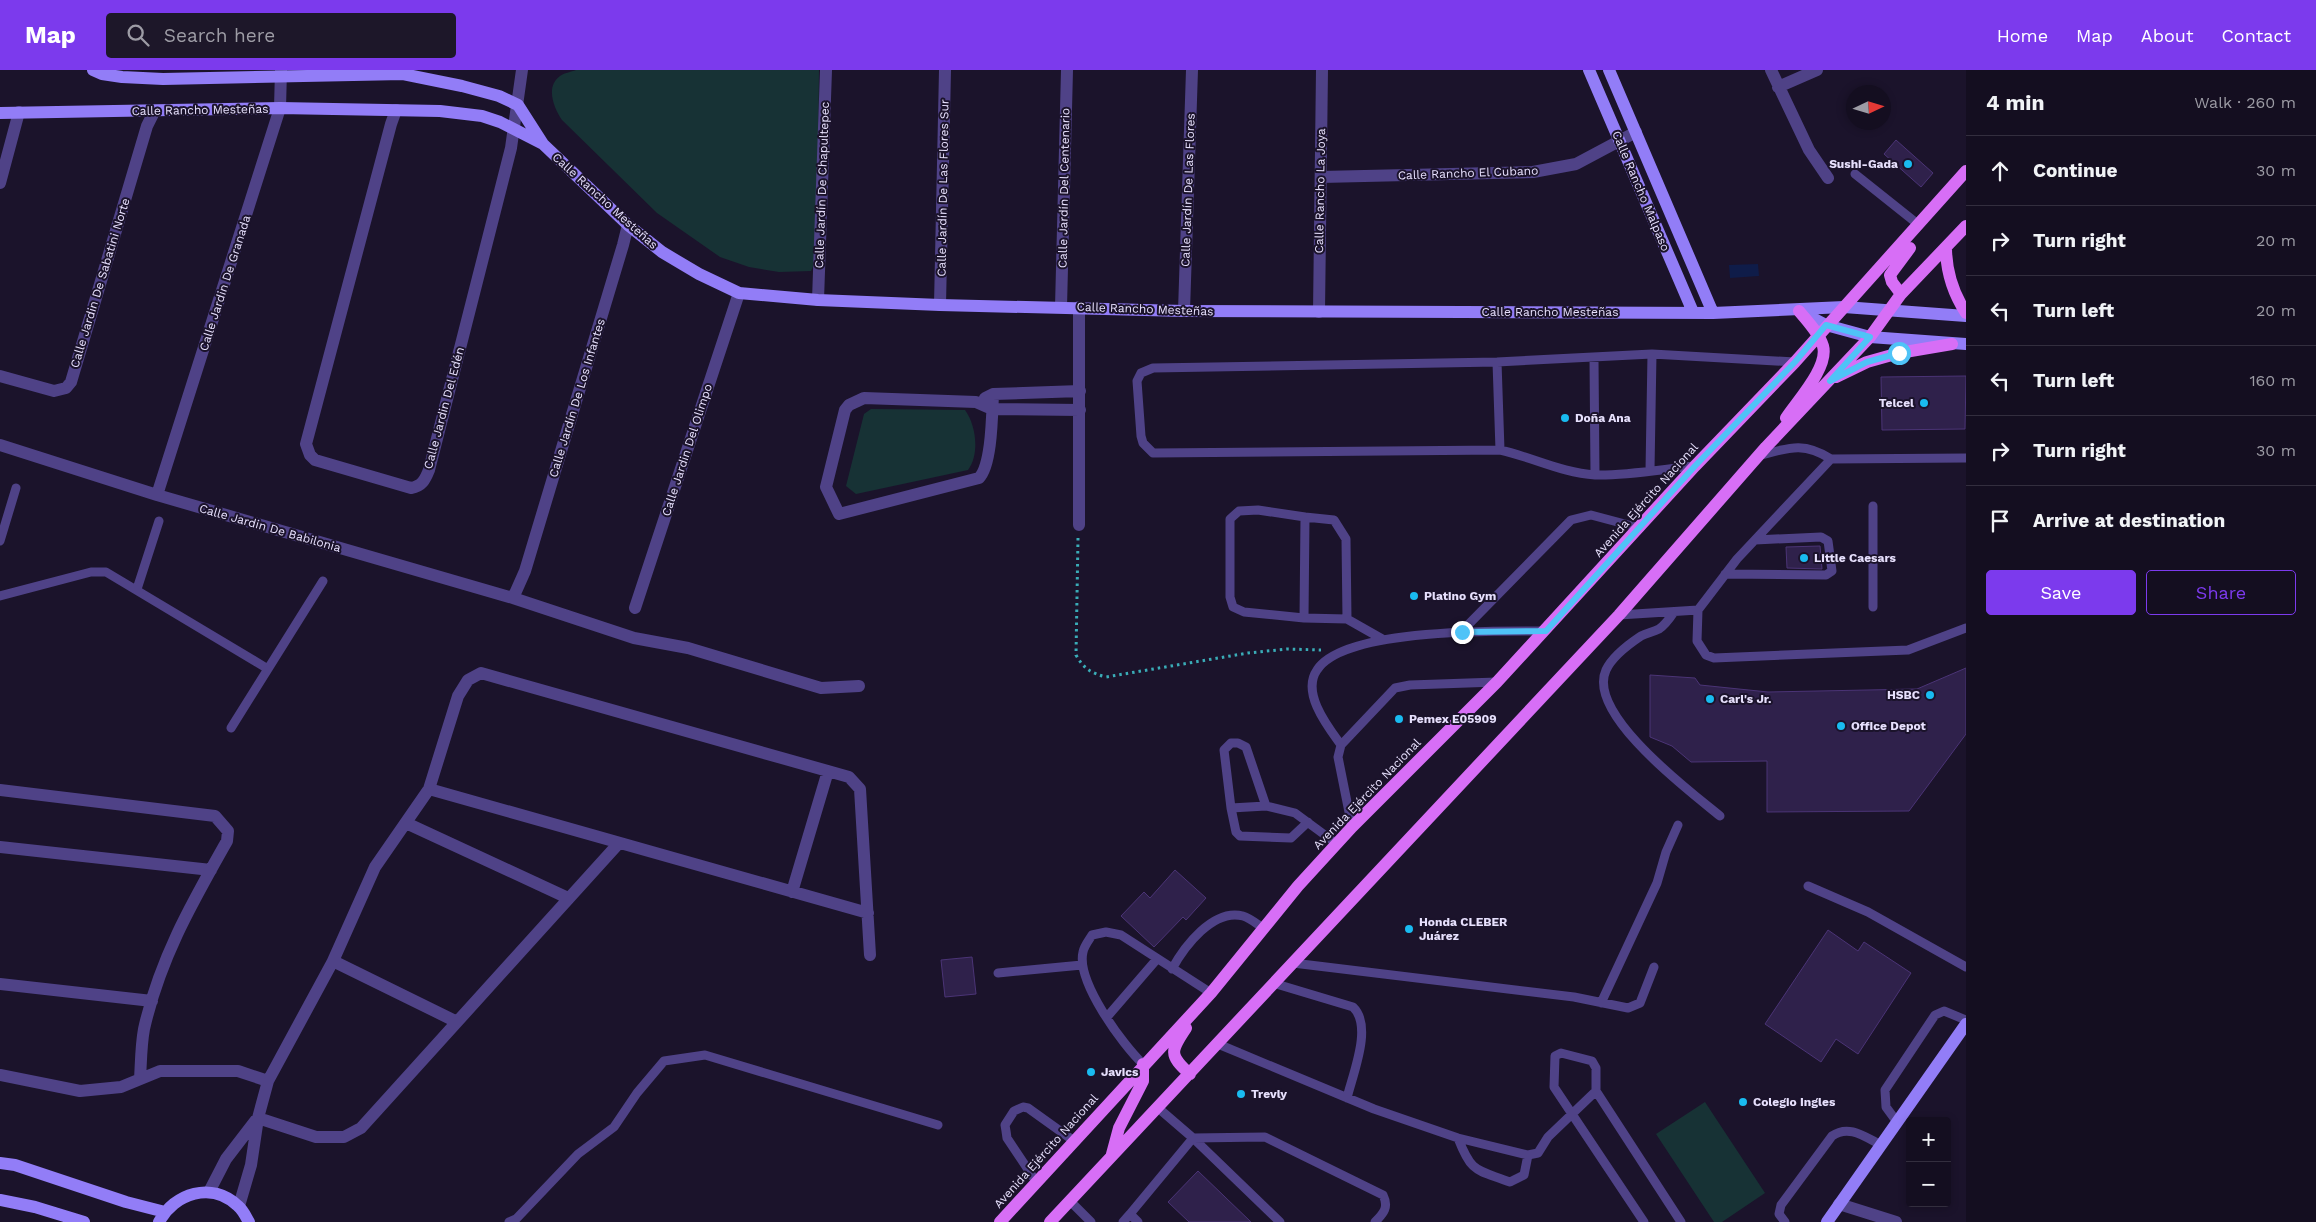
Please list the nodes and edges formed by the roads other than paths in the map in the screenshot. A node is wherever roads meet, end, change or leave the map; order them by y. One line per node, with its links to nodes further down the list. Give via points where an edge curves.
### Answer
1 (93, 70): 13 (street, via 122,77)
2 (522, 70): 16 (street)
3 (826, 70): 37 (street, Calle Jardín De Chapultepec)
4 (946, 70): 38 (street, Calle Jardín De Las Flores Sur)
5 (1067, 70): 39 (street, Calle Jardín Del Centenario)
6 (1192, 70): 42 (street, Calle Jardín De Las Flores)
7 (1322, 70): 28 (street, Calle Rancho La Joya)
8 (1589, 70): 24 (street, Calle Rancho Malpaso)
9 (1609, 70): 23 (street, Calle Rancho Malpaso)
10 (1771, 70): 15 (street)
11 (1816, 70): 15 (street)
12 (403, 72): 14 (street); 16 (street, via 499,96)
13 (163, 74): 14 (street)
14 (281, 74): 17 (street, Calle Jardin De Granada)
15 (1778, 86): 29 (street, via 1809,150)
16 (518, 106): 22 (street); 25 (street, Calle Rancho Mesteñas)
17 (280, 108): 18 (street, Calle Rancho Mesteñas); 20 (street, Calle Rancho Mesteñas); 73 (street, Calle Jardin De Granada)
18 (396, 110): 22 (street, Calle Rancho Mesteñas, via 482,116); 22 (street, Calle Jardin Del Edén, via 306,444 315,460 404,487 418,486 429,470)
19 (19, 112): 20 (street, Calle Rancho Mesteñas); 21 (street, Calle Rancho Mesteñas); 30 (street)
20 (154, 112): 57 (street, Calle Jardin De Sabatini Norte, via 147,126 71,382 66,388 54,391)
21 (0, 113)
22 (514, 131): 25 (street, Calle Rancho Mesteñas)
23 (1636, 132): 24 (street, Calle Rancho El Cubano); 47 (street, Calle Rancho Malpaso)
24 (1620, 141): 28 (street, Calle Rancho El Cubano, via 1576,164 1533,172); 45 (street, Calle Rancho Malpaso)
25 (543, 144): 31 (street, Calle Rancho Mesteñas)
26 (1966, 171): 32 (main road, Avenida Ejército Nacional); 36 (main road, via 1949,200 1892,270 1892,282)
27 (1855, 174): 32 (lane)
28 (1321, 176): 44 (street, Calle Rancho La Joya)
29 (1828, 178)
30 (0, 183)
31 (628, 225): 35 (street, Calle Rancho Mesteñas, via 662,252); 85 (street, Calle Jardín De Los Infantes, via 525,571)
32 (1920, 225): 41 (main road, Avenida Ejército Nacional)
33 (1966, 226): 34 (main road)
34 (1946, 247): 36 (main road); 48 (main road, via 1946,263 1954,295)
35 (739, 293): 37 (street, Calle Rancho Mesteñas); 87 (street, Calle Jardin Del Olimpo)
36 (1901, 294): 46 (main road)
37 (818, 300): 38 (street, Calle Rancho Mesteñas)
38 (940, 305): 39 (street, Calle Rancho Mesteñas)
39 (1061, 307): 40 (street, Calle Rancho Mesteñas)
40 (1079, 307): 42 (street, Calle Rancho Mesteñas); 59 (street)
41 (1844, 307): 43 (street, Calle Rancho Mesteñas); 46 (street, Calle Rancho Mesteñas); 49 (main road, Avenida Ejército Nacional)
42 (1184, 311): 44 (street, Calle Rancho Mesteñas)
43 (1799, 311): 47 (street, Calle Rancho Mesteñas); 49 (street, Calle Rancho Mesteñas)
44 (1319, 312): 45 (street, Calle Rancho Mesteñas)
45 (1693, 312): 47 (street, Calle Rancho Mesteñas)
46 (1890, 312): 48 (street, Calle Rancho Mesteñas); 50 (main road)
47 (1713, 313)
48 (1966, 315)
49 (1822, 330): 50 (street, Calle Rancho Mesteñas); 56 (main road, Avenida Ejército Nacional); 66 (main road, via 1821,366)
50 (1870, 337): 51 (street, Calle Rancho Mesteñas); 58 (main road)
51 (1952, 344): 52 (street, Calle Rancho Mesteñas); 58 (main road, via 1867,362)
52 (1966, 344)
53 (1652, 354): 54 (lane); 56 (lane); 70 (lane)
54 (1594, 358): 55 (lane); 71 (lane)
55 (1497, 362): 65 (lane); 65 (lane, via 1153,368 1141,373 1137,381 1141,436 1153,453)
56 (1795, 362): 69 (main road, Avenida Ejército Nacional)
57 (0, 376)
58 (1830, 381): 66 (main road)
59 (1080, 391): 60 (street); 63 (street)
60 (993, 394): 61 (street); 62 (street)
61 (976, 402): 62 (street); 62 (street, via 864,398 849,405 844,410 826,487 839,514 979,478 986,469)
62 (992, 409): 63 (street)
63 (1080, 410): 77 (street)
64 (0, 445): 73 (street, Calle Jardin De Babilonia)
65 (1500, 450): 71 (lane, via 1526,456 1548,466)
66 (1762, 451): 67 (lane, via 1799,446 1818,450); 90 (main road)
67 (1831, 458): 68 (lane); 79 (lane)
68 (1966, 458)
69 (1695, 466): 70 (lane); 78 (main road, Avenida Ejército Nacional)
70 (1650, 470): 71 (lane)
71 (1595, 474)
72 (16, 488): 80 (lane)
73 (157, 495): 85 (street, Calle Jardin De Babilonia)
74 (1873, 506): 86 (lane)
75 (1305, 516): 91 (lane); 91 (lane, via 1239,510 1230,519 1230,597 1233,607 1244,612); 92 (lane, via 1334,520 1346,539)
76 (159, 521): 83 (lane)
77 (1079, 524)
78 (1640, 528): 94 (main road, Avenida Ejército Nacional); 95 (lane, via 1591,515 1571,520)
79 (1755, 540): 81 (lane); 81 (lane, via 1822,538 1828,541 1832,571 1826,576)
80 (0, 541)
81 (1725, 574): 88 (lane)
82 (323, 581): 97 (lane)
83 (137, 589): 84 (lane, via 113,575 91,572); 97 (lane)
84 (0, 596)
85 (513, 598): 99 (street, Calle Jardin De Babilonia, via 634,638 688,648 821,688)
86 (1873, 607)
87 (636, 608)
88 (1698, 610): 89 (lane); 93 (lane, via 1696,641 1706,655 1714,658 1908,650)
89 (1674, 612): 90 (lane); 107 (lane, via 1659,628 1642,636 1619,654 1605,671 1606,700 1613,714 1661,768)
90 (1619, 615): 124 (main road)
91 (1304, 618): 92 (lane)
92 (1347, 619): 96 (lane)
93 (1966, 628)
94 (1546, 631): 95 (lane); 98 (main road, Avenida Ejército Nacional)
95 (1462, 632): 96 (lane)
96 (1384, 640): 101 (lane, via 1334,654 1316,670 1312,693 1322,720)
97 (268, 669): 100 (lane)
98 (1497, 682): 101 (lane, via 1395,688); 111 (main road, Avenida Ejército Nacional)
99 (859, 686)
100 (231, 728)
101 (1341, 746): 111 (lane, via 1338,757)
102 (828, 772): 103 (street, via 481,673 468,680 458,696); 117 (street); 119 (street, via 849,777 860,789)
103 (428, 789): 109 (street); 112 (street)
104 (0, 790): 115 (street, via 215,816 228,831 227,841)
105 (1266, 806): 106 (lane); 106 (lane, via 1246,747 1231,743 1224,750); 108 (lane, via 1295,813)
106 (1231, 808): 108 (lane, via 1236,832 1240,836 1292,838)
107 (1720, 816)
108 (1308, 822): 113 (lane)
109 (406, 823): 118 (street); 123 (street, via 375,868)
110 (1678, 825): 134 (lane, via 1657,883)
111 (1352, 827): 113 (main road, Avenida Ejército Nacional)
112 (619, 843): 117 (street); 118 (street)
113 (1337, 844): 120 (main road, Avenida Ejército Nacional)
114 (0, 847): 115 (street)
115 (211, 870): 133 (street, via 182,921)
116 (1808, 886): 127 (lane, via 1868,912)
117 (792, 892): 119 (street)
118 (568, 898): 136 (street)
119 (868, 913): 121 (street)
120 (1263, 928): 128 (lane, via 1242,916 1222,917 1200,931); 132 (main road, Avenida Ejército Nacional)
121 (870, 955)
122 (1157, 959): 125 (lane, via 1121,935 1106,932 1092,935 1083,950); 128 (lane); 135 (lane)
123 (333, 961): 136 (street); 143 (street)
124 (1292, 963): 130 (main road); 134 (lane)
125 (1082, 965): 129 (lane); 135 (lane, via 1084,977)
126 (1654, 967): 134 (lane, via 1636,1006 1628,1008)
127 (1966, 967)
128 (1172, 969): 132 (lane)
129 (998, 973)
130 (1273, 983): 138 (main road); 145 (lane, via 1353,1007 1360,1014 1364,1030)
131 (0, 984): 133 (street)
132 (1211, 993): 139 (main road, Avenida Ejército Nacional); 140 (main road, via 1174,1044 1177,1062)
133 (152, 1001): 142 (street, via 144,1031)
134 (1601, 1003)
135 (1107, 1017): 139 (lane, via 1127,1049)
136 (457, 1022): 148 (street, via 361,1128 344,1137 316,1137)
137 (1966, 1022): 149 (street); 149 (lane, via 1944,1011 1935,1015 1885,1090 1886,1107)
138 (1218, 1044): 140 (main road); 145 (lane)
139 (1143, 1064): 153 (main road, Avenida Ejército Nacional); 156 (main road, via 1144,1082 1119,1128)
140 (1190, 1074): 146 (main road)
141 (0, 1075): 142 (street, via 80,1092 120,1087)
142 (140, 1079): 143 (street, via 160,1071 191,1070 238,1071)
143 (268, 1081): 148 (street)
144 (1596, 1091): 147 (lane); 147 (lane, via 1596,1068 1592,1061 1558,1053 1554,1059 1554,1087); 177 (lane)
145 (1347, 1098): 152 (lane)
146 (1157, 1107): 151 (lane); 156 (main road)
147 (1572, 1114): 155 (lane, via 1548,1137 1538,1153); 176 (lane)
148 (258, 1118): 159 (street, via 226,1159); 163 (street, via 251,1165)
149 (1897, 1122): 154 (street)
150 (938, 1125): 166 (lane, via 704,1055 664,1061 614,1127 578,1154)
151 (1193, 1138): 164 (lane); 174 (lane); 175 (lane, via 1264,1137 1382,1195 1385,1212)
152 (1458, 1138): 155 (lane); 155 (lane, via 1471,1165 1510,1182 1524,1175)
153 (1074, 1141): 158 (main road, Avenida Ejército Nacional); 158 (lane, via 1028,1108 1014,1110 1005,1125 1007,1138)
154 (1880, 1145): 162 (street); 178 (lane, via 1853,1131 1844,1130 1832,1136 1781,1205 1779,1214)
155 (1528, 1155)
156 (1111, 1156): 161 (main road)
157 (0, 1163): 165 (street, via 126,1202)
158 (1037, 1183): 169 (main road, Avenida Ejército Nacional)
159 (209, 1192): 163 (street, via 225,1196); 165 (street, via 192,1193 177,1200)
160 (0, 1200): 167 (street)
161 (1070, 1201): 170 (main road); 171 (lane)
162 (1840, 1204): 179 (street); 180 (street)
163 (239, 1206): 168 (street)
164 (1130, 1214): 172 (lane); 173 (lane)
165 (162, 1217)
166 (513, 1221)
167 (84, 1222)
168 (250, 1222)
169 (1000, 1222)
170 (1050, 1222)
171 (1090, 1222)
172 (1122, 1222)
173 (1138, 1222)
174 (1280, 1222)
175 (1375, 1222)
176 (1644, 1222)
177 (1681, 1222)
178 (1785, 1222)
179 (1827, 1222)
180 (1896, 1222)

